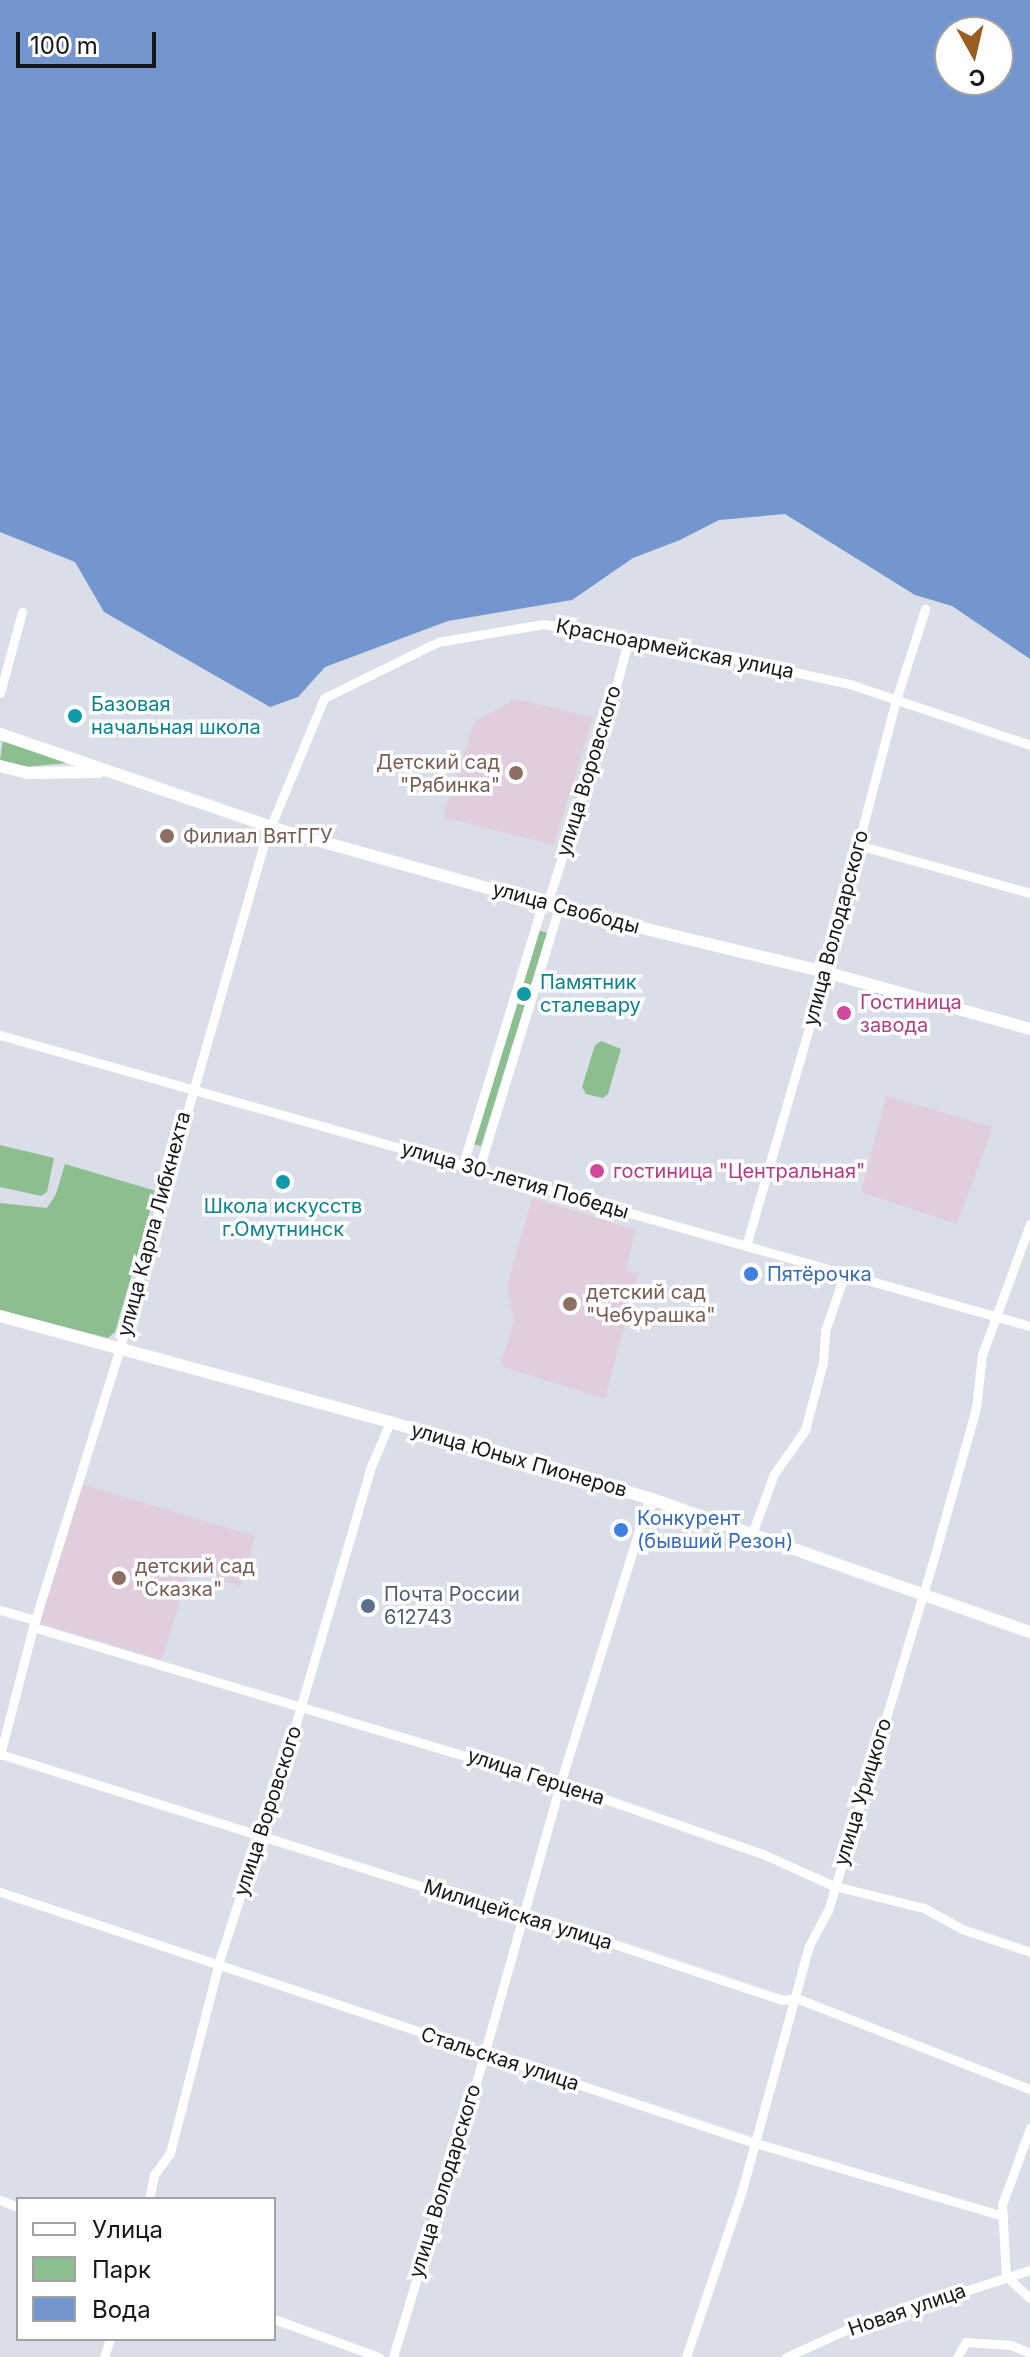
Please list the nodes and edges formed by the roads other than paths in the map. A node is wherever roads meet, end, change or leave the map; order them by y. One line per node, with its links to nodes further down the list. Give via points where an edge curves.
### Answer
1 (925, 609): 6 (street, улица Володарского)
2 (22, 612): 4 (street)
3 (629, 638): 5 (street, Красноармейская улица, via 543,624 472,635 431,645); 6 (street, Красноармейская улица, via 850,684); 14 (street, улица Воровского)
4 (0, 693)
5 (324, 698): 11 (street, улица Карла Либкнехта)
6 (896, 700): 8 (street, Красноармейская улица); 12 (street, улица Володарского)
7 (0, 734): 10 (street, улица Свободы)
8 (1030, 745)
9 (0, 766): 10 (street, улица Свободы, via 47,774)
10 (106, 771): 11 (street, улица Свободы)
11 (271, 827): 14 (street, улица Свободы); 18 (street, улица Карла Либкнехта)
12 (858, 845): 13 (street); 15 (street, улица Володарского)
13 (1030, 893)
14 (550, 905): 15 (street, улица Свободы); 19 (street); 20 (street, улица Воровского)
15 (825, 972): 16 (street, улица Свободы); 22 (street, улица Володарского)
16 (1030, 1029)
17 (0, 1035): 18 (street, улица 30-летия Победы)
18 (191, 1090): 19 (street, улица 30-летия Победы); 27 (street, улица Карла Либкнехта)
19 (463, 1164): 20 (street, улица 30-летия Победы)
20 (479, 1169): 22 (street, улица 30-летия Победы)
21 (1030, 1224): 24 (street, улица Урицкого)
22 (746, 1246): 23 (street, улица 30-летия Победы)
23 (845, 1273): 24 (street, улица 30-летия Победы); 30 (street, via 825,1331 823,1362 805,1430 774,1474)
24 (999, 1315): 26 (street, улица 30-летия Победы); 31 (street, улица Урицкого, via 979,1365 976,1408)
25 (0, 1316): 27 (street, улица Юных Пионеров)
26 (1030, 1326)
27 (120, 1347): 28 (street, улица Юных Пионеров); 33 (street, улица Карла Либкнехта)
28 (390, 1422): 29 (street, улица Юных Пионеров); 35 (street, улица Воровского, via 370,1469)
29 (649, 1498): 30 (street, улица Юных Пионеров); 37 (street, улица Володарского)
30 (752, 1534): 31 (street, улица Юных Пионеров)
31 (921, 1591): 34 (street, улица Юных Пионеров); 39 (street, улица Урицкого)
32 (0, 1610): 33 (street, улица Герцена)
33 (34, 1624): 35 (street, улица Герцена); 36 (street, улица Карла Либкнехта)
34 (1030, 1632)
35 (302, 1705): 37 (street, улица Герцена); 38 (street, улица Воровского)
36 (0, 1754): 38 (street, Милицейская улица)
37 (560, 1784): 39 (street, улица Герцена, via 763,1854); 41 (street, улица Володарского)
38 (261, 1834): 41 (street, Милицейская улица, via 510,1914); 43 (street, улица Воровского)
39 (834, 1886): 42 (street, улица Герцена, via 924,1908 962,1929); 44 (street, улица Урицкого, via 828,1911 809,1946)
40 (0, 1892): 43 (street, Стальская улица)
41 (524, 1914): 44 (street, Милицейская улица, via 782,2000); 45 (street, улица Володарского)
42 (1030, 1952)
43 (220, 1963): 45 (street, Стальская улица); 49 (street, улица Воровского, via 170,2153 154,2175)
44 (796, 1998): 46 (street, Милицейская улица); 48 (street, улица Урицкого)
45 (484, 2055): 48 (street, Стальская улица); 57 (street, улица Володарского)
46 (1030, 2089)
47 (1030, 2128): 50 (street, via 1005,2193)
48 (752, 2142): 50 (street, Стальская улица); 58 (street, улица Урицкого, via 741,2194)
49 (149, 2197)
50 (1003, 2216): 52 (street)
51 (1030, 2270): 52 (street, Новая улица)
52 (1006, 2276): 53 (street); 59 (street, Новая улица, via 846,2330)
53 (1030, 2298)
54 (276, 2320): 56 (street)
55 (1030, 2353): 60 (street, via 1011,2345 966,2342)
56 (379, 2357)
57 (393, 2357)
58 (686, 2357)
59 (786, 2357)
60 (957, 2357)

